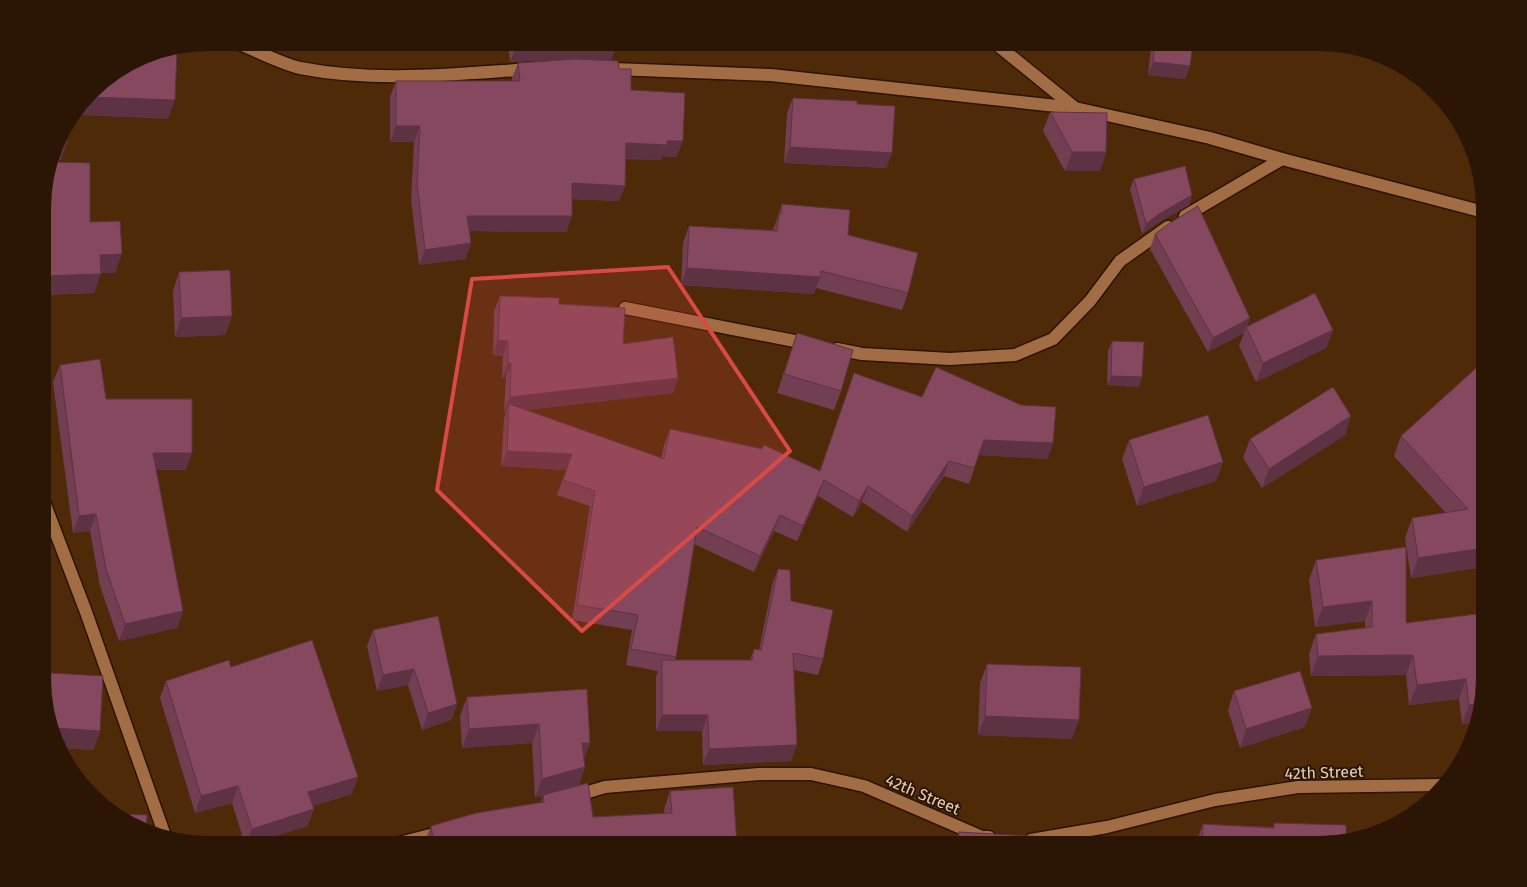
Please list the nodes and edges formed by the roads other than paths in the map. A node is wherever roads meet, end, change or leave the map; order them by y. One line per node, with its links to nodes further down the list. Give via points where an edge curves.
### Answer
1 (1006, 51): 5 (street)
2 (260, 52): 3 (street, via 298,68 348,75 398,77)
3 (540, 68)
4 (598, 68): 5 (street, via 771,75)
5 (1075, 108): 6 (street, via 1210,138)
6 (1282, 159): 7 (street); 8 (street, via 1160,231 1120,261 1090,301 1053,340 1015,355 950,359 862,354)
7 (1475, 210)
8 (625, 308)
9 (51, 520): 12 (street)
10 (1434, 785): 15 (street, 42th Street, via 1298,787 1215,800 1107,827)
11 (566, 798): 14 (street, 42th Street, via 605,787 759,774 811,774 864,786)
12 (162, 828)
13 (452, 829): 16 (street)
14 (980, 835)
15 (1058, 835)
16 (426, 836)

